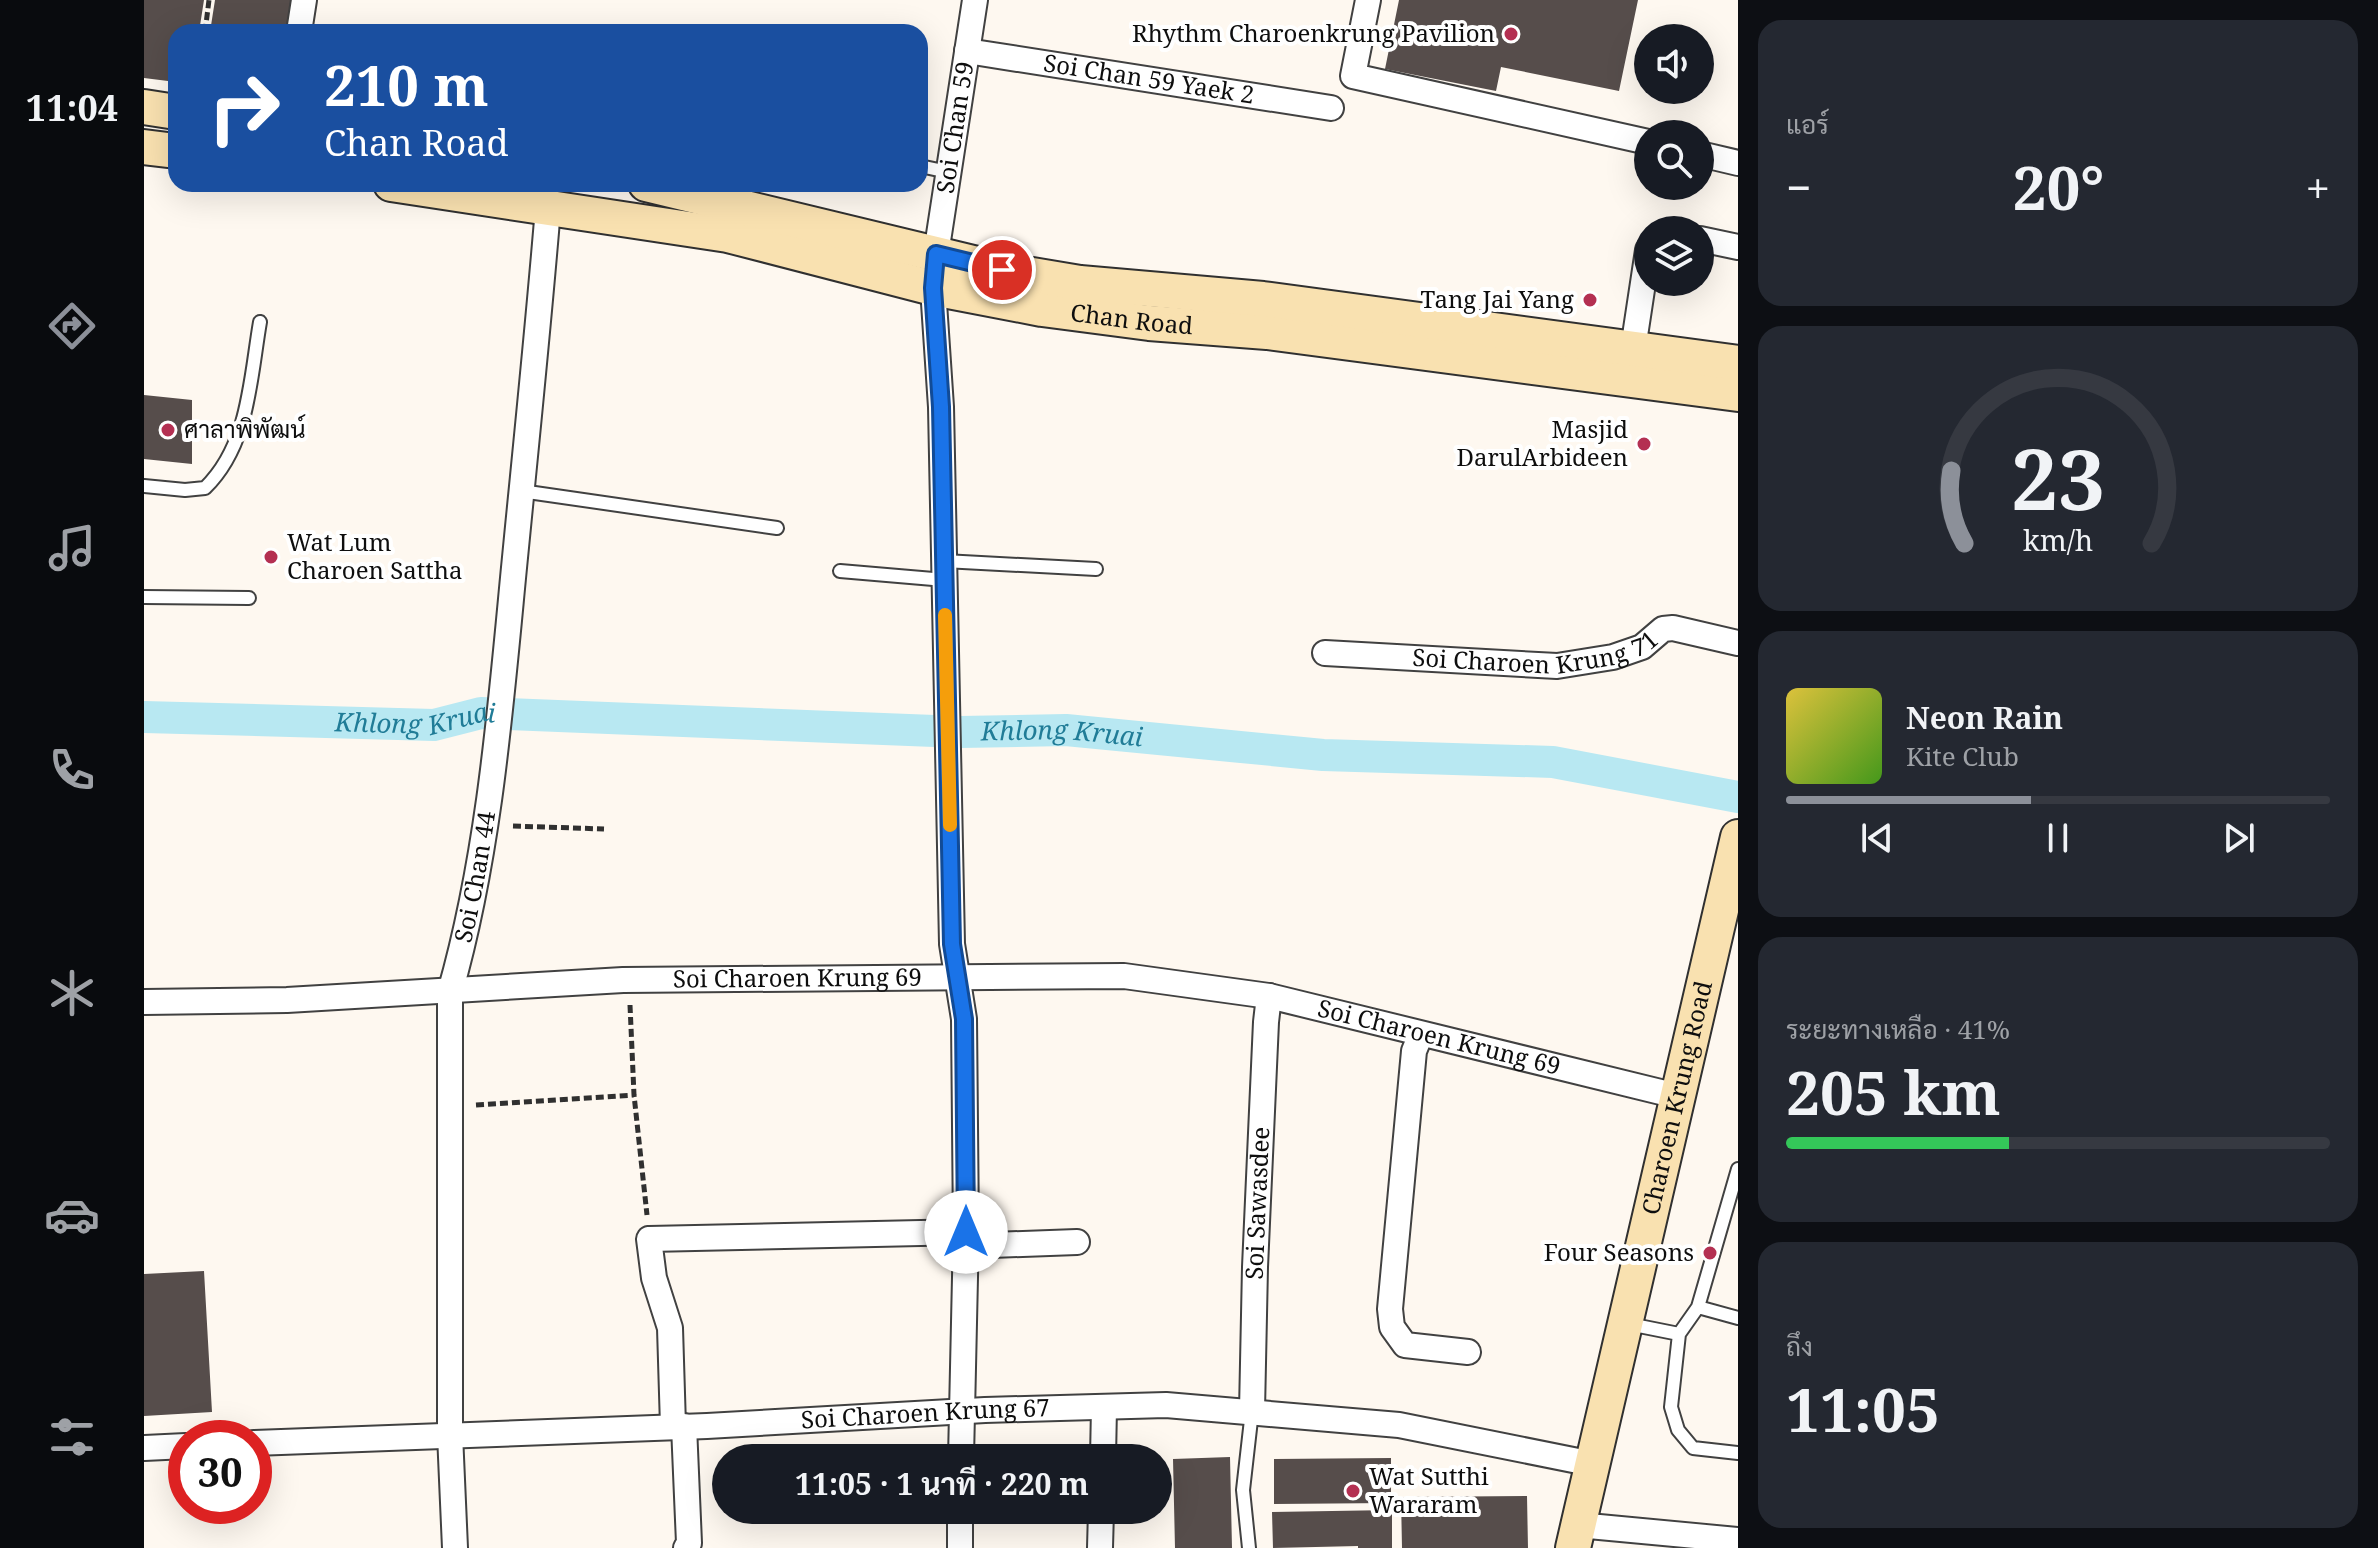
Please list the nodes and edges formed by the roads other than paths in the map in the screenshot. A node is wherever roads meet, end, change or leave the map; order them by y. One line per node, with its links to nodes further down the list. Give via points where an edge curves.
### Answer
1 (304, 0): 4 (street)
2 (975, 0): 5 (street, Soi Chan 59)
3 (1368, 0): 9 (street, via 1353,76)
4 (300, 24)
5 (967, 51): 7 (street, Soi Chan 59 Yaek 2); 15 (street, Soi Chan 59)
6 (144, 107): 8 (main road)
7 (1331, 108)
8 (168, 111)
9 (1634, 139)
10 (144, 147): 11 (main road)
11 (168, 150)
12 (1714, 157): 13 (street)
13 (1738, 163)
14 (928, 168): 15 (lane)
15 (948, 172): 21 (street, Soi Chan 59)
16 (443, 192): 18 (main road, Chan Road)
17 (699, 192): 21 (main road, Chan Road)
18 (548, 208): 22 (main road, Chan Road, via 728,235); 28 (street, Soi Chan 44)
19 (1714, 242): 20 (street)
20 (1738, 247)
21 (936, 254): 22 (main road); 25 (main road, Chan Road, via 1080,283 1263,299)
22 (933, 288): 26 (main road, Chan Road, via 1133,321); 31 (street)
23 (1641, 296): 25 (street)
24 (260, 322): 27 (lane, via 241,433 219,475 205,488)
25 (1633, 349): 26 (main road, Chan Road)
26 (1737, 386)
27 (144, 486)
28 (521, 491): 29 (lane); 39 (street, Soi Chan 44, via 503,689 464,942)
29 (777, 528)
30 (1096, 569): 31 (lane)
31 (944, 570): 32 (lane); 38 (street, via 952,944)
32 (840, 571)
33 (144, 597): 34 (lane)
34 (249, 598)
35 (1738, 643): 36 (street, Soi Charoen Krung 71, via 1663,629 1642,647 1557,666)
36 (1325, 653)
37 (1738, 837): 43 (main road, Charoen Krung Road)
38 (959, 976): 39 (street, Soi Charoen Krung 69, via 623,980); 40 (street, Soi Charoen Krung 69, via 1124,976); 45 (street)
39 (450, 992): 41 (street, Soi Charoen Krung 69); 56 (street, Soi Chan 44)
40 (1269, 996): 42 (street, Soi Charoen Krung 69); 53 (street, Soi Sawasdee)
41 (144, 1002)
42 (1421, 1034): 43 (street, Soi Charoen Krung 69); 51 (street, via 1414,1051 1392,1327 1405,1345)
43 (1677, 1096): 49 (main road, Charoen Krung Road)
44 (1738, 1169): 47 (lane)
45 (966, 1239): 46 (street); 54 (street); 55 (street, via 649,1239 654,1278 670,1328)
46 (1077, 1242)
47 (1698, 1307): 48 (lane); 50 (lane)
48 (1738, 1318)
49 (1626, 1323): 50 (lane); 63 (main road, Charoen Krung Road)
50 (1679, 1334): 62 (lane, via 1671,1407 1678,1430 1693,1448)
51 (1468, 1352)
52 (1104, 1407): 53 (street, Soi Charoen Krung 67); 54 (street, Soi Charoen Krung 67); 59 (street)
53 (1252, 1411): 63 (street, Soi Charoen Krung 67, via 1399,1425); 72 (lane, via 1243,1490)
54 (961, 1412): 55 (street, Soi Charoen Krung 67); 58 (street)
55 (678, 1426): 56 (street, Soi Charoen Krung 67); 69 (street)
56 (450, 1434): 57 (street, Soi Charoen Krung 67); 68 (street, Soi Chan 44)
57 (272, 1442)
58 (961, 1444)
59 (1103, 1444)
60 (168, 1447): 61 (street)
61 (144, 1448)
62 (1738, 1453)
63 (1593, 1464): 66 (main road, Charoen Krung Road)
64 (960, 1524): 70 (street)
65 (1101, 1524): 71 (street)
66 (1576, 1537): 67 (street)
67 (1738, 1540)
68 (455, 1548)
69 (686, 1548)
70 (960, 1548)
71 (1100, 1548)
72 (1249, 1548)

